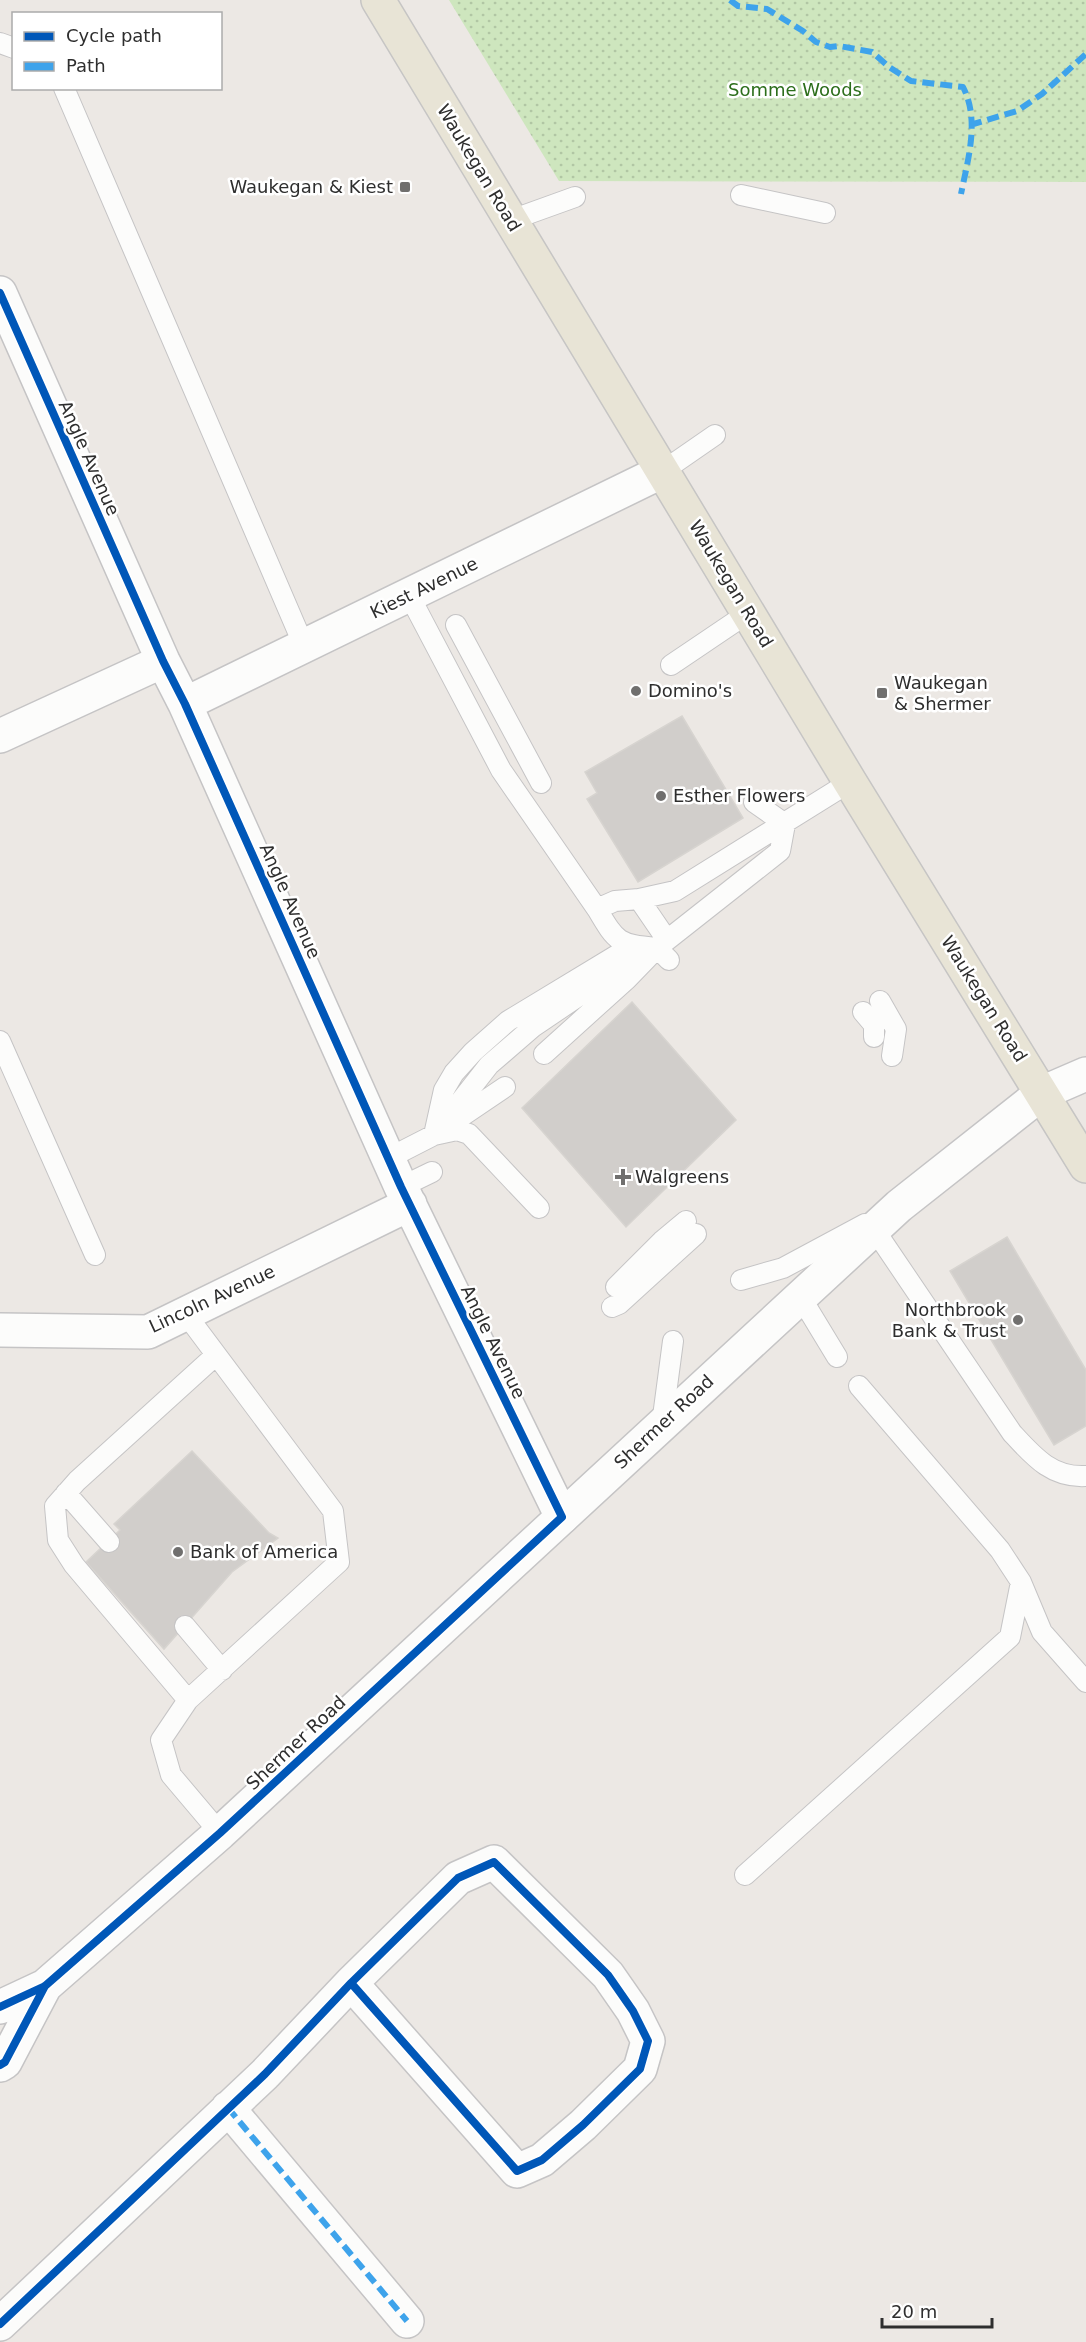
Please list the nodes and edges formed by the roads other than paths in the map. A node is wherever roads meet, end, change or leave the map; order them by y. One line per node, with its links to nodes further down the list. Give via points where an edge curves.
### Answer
1 (378, 0): 6 (main road, Waukegan Road)
2 (65, 90): 13 (lane)
3 (741, 195): 5 (lane)
4 (575, 197): 6 (lane)
5 (825, 213)
6 (511, 220): 9 (main road, Waukegan Road)
7 (0, 293): 14 (street, Angle Avenue)
8 (715, 435): 9 (lane)
9 (663, 471): 10 (street, Kiest Avenue); 11 (main road, Waukegan Road)
10 (409, 595): 13 (street, Kiest Avenue); 22 (lane, via 501,770)
11 (748, 613): 15 (lane); 18 (main road, Waukegan Road)
12 (456, 626): 19 (lane)
13 (304, 646): 16 (street, Kiest Avenue)
14 (163, 661): 16 (street, Angle Avenue); 17 (street)
15 (671, 665)
16 (185, 704): 39 (street, Angle Avenue)
17 (0, 736)
18 (850, 782): 21 (lane); 35 (main road, Waukegan Road)
19 (541, 783)
20 (754, 802): 21 (lane)
21 (784, 824): 23 (lane, via 675,891); 25 (lane, via 780,850)
22 (606, 898): 23 (lane); 24 (lane)
23 (639, 899): 25 (lane)
24 (611, 932): 25 (lane, via 627,945); 26 (lane)
25 (665, 949): 26 (lane)
26 (622, 967): 31 (lane); 36 (lane, via 508,1021 473,1052 444,1090)
27 (880, 1000): 32 (lane, via 896,1029)
28 (863, 1012): 29 (lane, via 874,1025)
29 (874, 1037)
30 (0, 1041): 43 (lane)
31 (544, 1054)
32 (892, 1056)
33 (1086, 1074): 35 (street, Shermer Road)
34 (505, 1087): 36 (lane)
35 (1042, 1093): 37 (main road, Waukegan Road); 40 (street, Shermer Road)
36 (434, 1135): 39 (lane); 41 (lane, via 457,1131 469,1134)
37 (1086, 1166)
38 (432, 1172): 39 (lane)
39 (400, 1183): 48 (street, Lincoln Avenue); 57 (street, Angle Avenue)
40 (899, 1206): 42 (street, Shermer Road); 44 (lane, via 783,1268)
41 (539, 1208)
42 (874, 1229): 46 (street, Shermer Road); 55 (lane, via 1012,1433 1057,1473)
43 (95, 1255)
44 (741, 1280)
45 (616, 1287): 47 (lane, via 662,1241 691,1227)
46 (800, 1296): 52 (lane); 54 (street, Shermer Road)
47 (612, 1307)
48 (185, 1314): 49 (street, Lincoln Avenue, via 148,1332); 51 (lane)
49 (0, 1330)
50 (673, 1341): 54 (lane)
51 (216, 1355): 56 (lane); 61 (lane, via 333,1511 339,1562)
52 (837, 1357)
53 (859, 1386): 59 (lane, via 1000,1550)
54 (662, 1425): 57 (street, Shermer Road)
55 (1086, 1476)
56 (66, 1493): 58 (lane); 63 (lane, via 55,1506 58,1540 74,1565)
57 (562, 1517): 64 (street, Shermer Road)
58 (109, 1542)
59 (1021, 1582): 62 (lane, via 1042,1632); 65 (lane, via 1010,1637)
60 (185, 1626): 61 (lane)
61 (222, 1670): 63 (lane)
62 (1086, 1682)
63 (188, 1700): 64 (lane, via 161,1740 171,1775)
64 (220, 1833): 67 (street, Shermer Road)
65 (745, 1875)
66 (351, 1983): 66 (street, via 458,1878 494,1862 608,1975 648,2041 640,2069 542,2160 517,2170); 70 (street)
67 (45, 1986): 68 (street, Shermer Road); 69 (street, Shermer Road)
68 (0, 2007)
69 (0, 2065)
70 (228, 2108): 71 (street); 72 (street)
71 (407, 2320)
72 (0, 2324)

